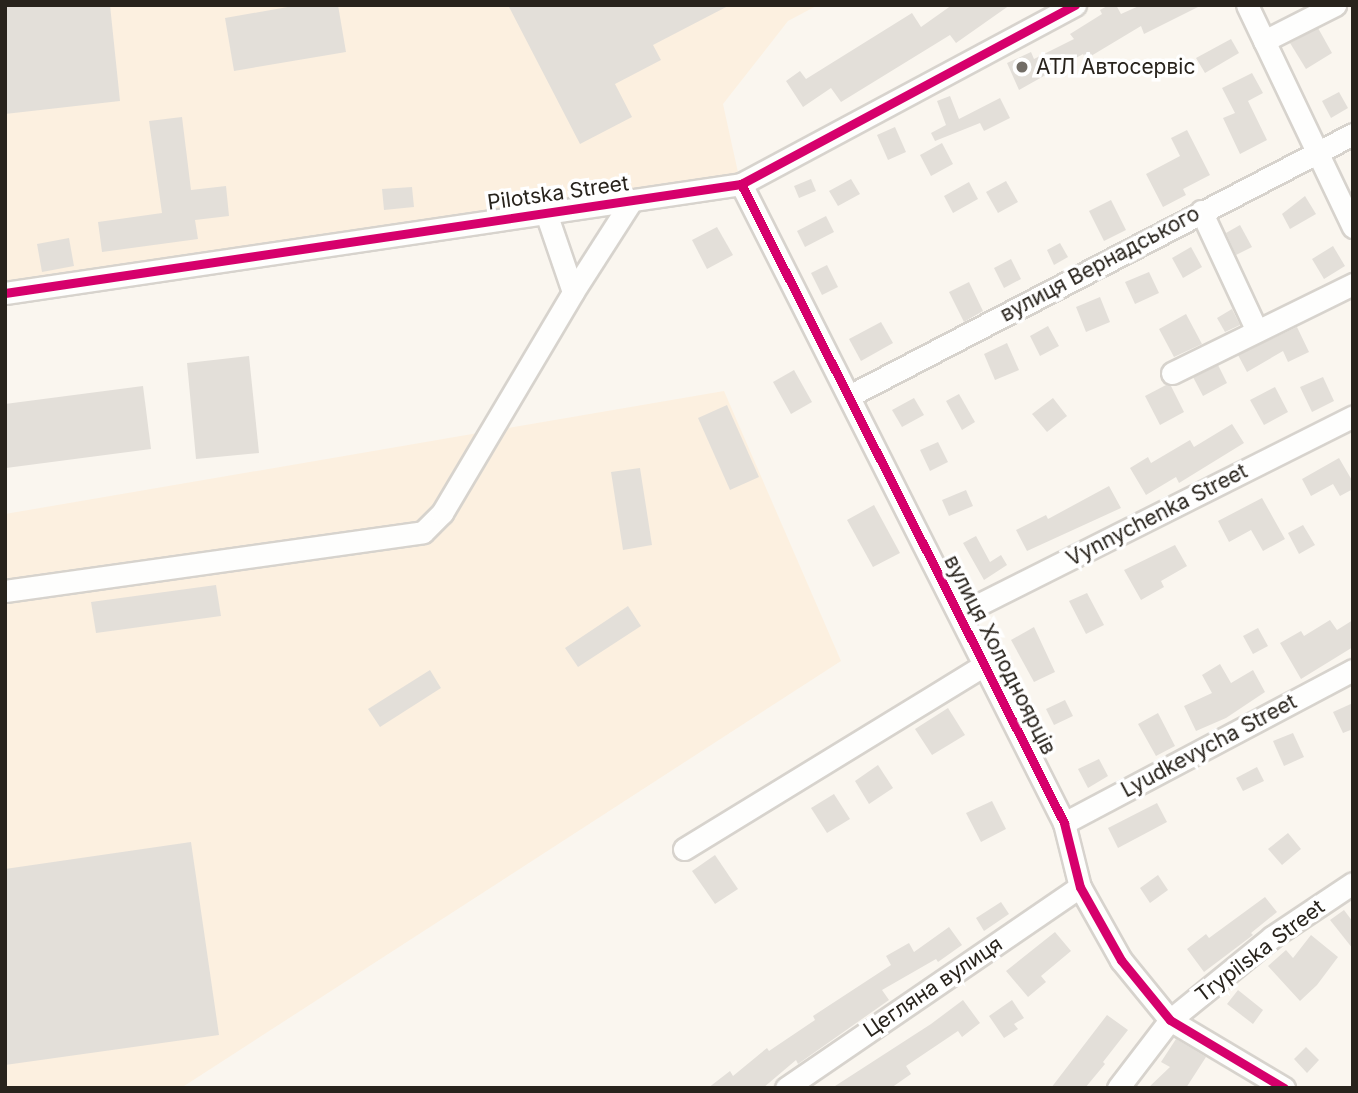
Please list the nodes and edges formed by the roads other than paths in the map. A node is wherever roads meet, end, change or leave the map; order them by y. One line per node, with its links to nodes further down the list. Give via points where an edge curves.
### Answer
1 (1075, 5): 7 (street, Pilotska Street)
2 (1247, 5): 4 (street)
3 (1335, 5): 4 (street)
4 (1264, 41): 6 (street)
5 (1353, 134): 6 (street, вулиця Вернадського)
6 (1318, 152): 9 (street, вулиця Вернадського); 11 (street)
7 (741, 184): 8 (street, Pilotska Street); 17 (street, вулиця Холодноярців)
8 (632, 200): 10 (street, Pilotska Street); 13 (street)
9 (1201, 211): 15 (street); 17 (street, вулиця Вернадського)
10 (546, 213): 13 (street); 14 (street, Pilotska Street)
11 (1353, 227)
12 (1353, 284): 15 (street)
13 (573, 292): 19 (street, via 442,513 423,532)
14 (5, 293)
15 (1257, 331): 16 (street)
16 (1172, 373)
17 (849, 396): 20 (street, вулиця Холодноярців)
18 (1353, 416): 20 (street, Vynnychenka Street)
19 (5, 591)
20 (960, 614): 21 (street, вулиця Холодноярців)
21 (986, 664): 23 (street, вулиця Холодноярців); 24 (street)
22 (1353, 670): 23 (street, Lyudkevycha Street)
23 (1064, 822): 26 (street, вулиця Холодноярців)
24 (684, 849)
25 (1353, 883): 27 (street, Trypilska Street, via 1272,937)
26 (1080, 887): 27 (street, вулиця Холодноярців, via 1121,960); 28 (street, Цегляна вулиця)
27 (1170, 1020): 29 (street, Trypilska Street); 30 (street, вулиця Холодноярців)
28 (786, 1088)
29 (1118, 1088)
30 (1284, 1088)

